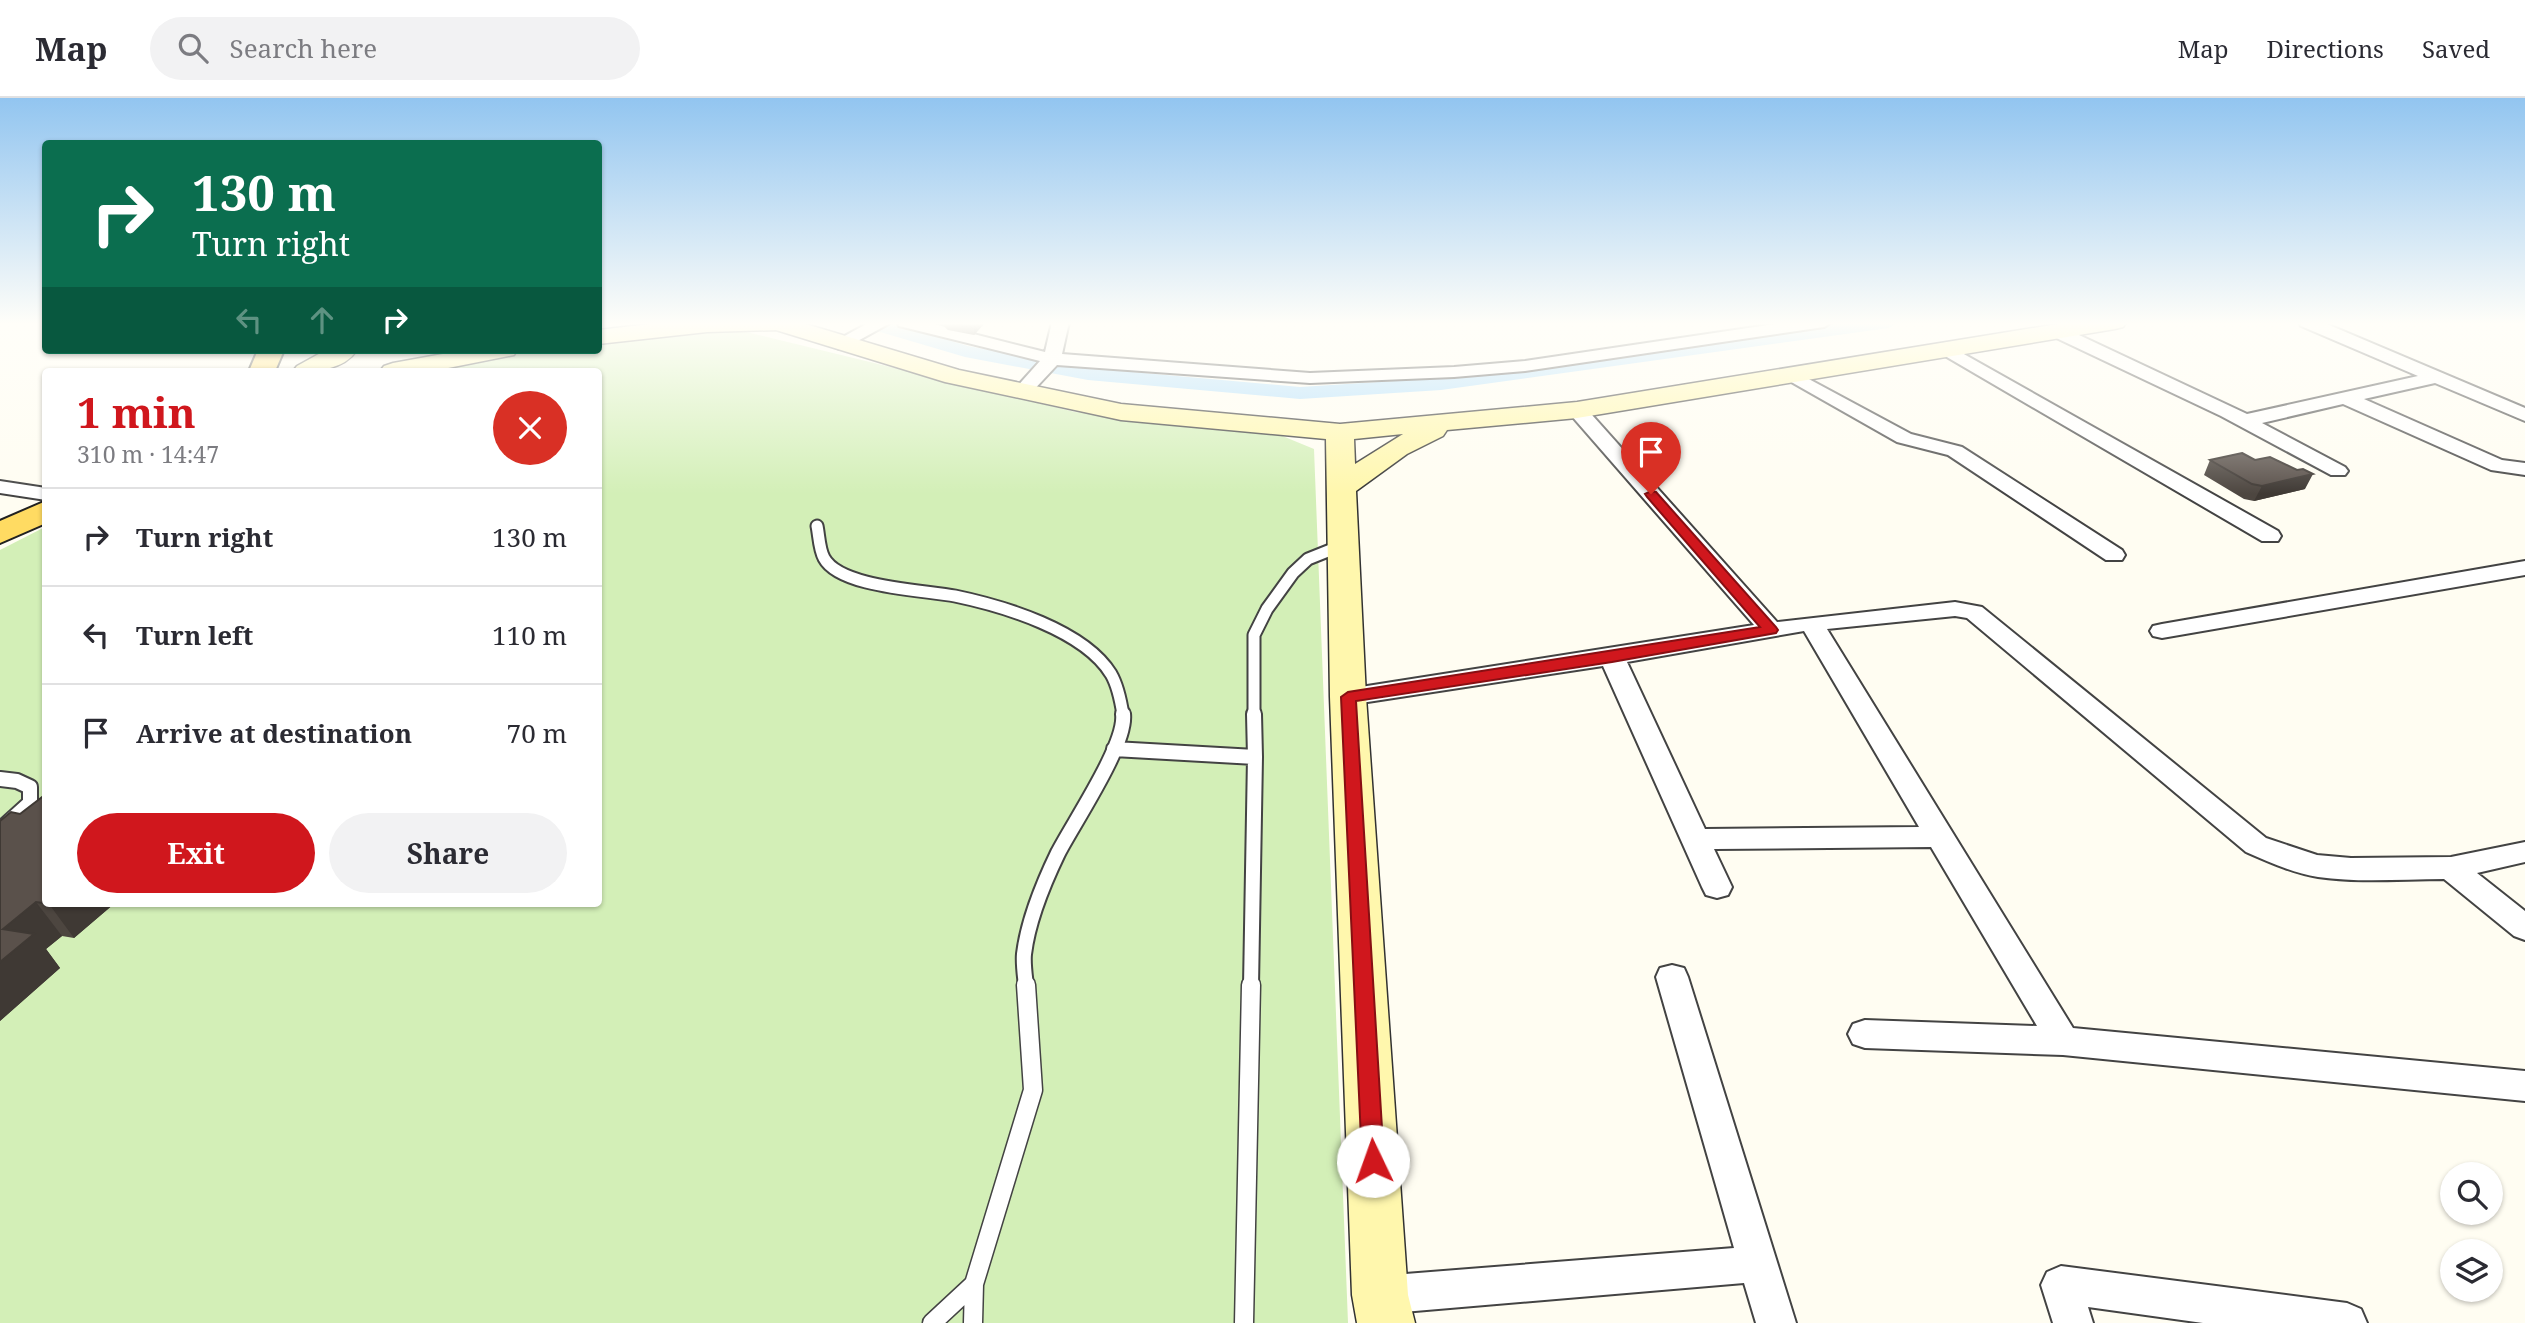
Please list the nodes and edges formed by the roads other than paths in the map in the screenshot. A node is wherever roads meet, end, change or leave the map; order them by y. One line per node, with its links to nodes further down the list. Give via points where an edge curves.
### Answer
1 (972, 379): 9 (street)
2 (1034, 379): 9 (street)
3 (1766, 379): 11 (street)
4 (1799, 379): 26 (street, via 1904,438 1955,451)
5 (1998, 379): 24 (street)
6 (2157, 379): 13 (street)
7 (2428, 379): 10 (street)
8 (2442, 379): 12 (street)
9 (1027, 386): 15 (street, via 1121,412)
10 (2345, 398): 13 (street); 16 (street, via 2498,466)
11 (1577, 410): 14 (street); 29 (street)
12 (2525, 415)
13 (2244, 421): 17 (street)
14 (1453, 422): 15 (street); 19 (street, via 1396,447)
15 (1340, 432): 19 (street)
16 (2525, 469)
17 (2338, 471)
18 (0, 487): 20 (street)
19 (1341, 488): 25 (street)
20 (42, 493)
21 (42, 512): 23 (main road)
22 (817, 527): 33 (lane, via 824,558 838,571 903,590 955,596 1033,619 1066,634 1111,674 1124,725)
23 (0, 533)
24 (2270, 536)
25 (1343, 545): 32 (street); 34 (lane, via 1308,559 1293,573 1254,635)
26 (2114, 555)
27 (2525, 568): 30 (street)
28 (1811, 622): 29 (street); 37 (street); 40 (street, via 1955,609 1974,612 2256,845 2317,866)
29 (1771, 630): 31 (street)
30 (2162, 631)
31 (1612, 657): 32 (street); 38 (street)
32 (1348, 697): 49 (street)
33 (1114, 749): 34 (lane); 48 (lane, via 1057,855 1033,918 1024,955 1033,1090)
34 (1255, 757): 52 (lane)
35 (0, 779): 36 (lane, via 30,787 30,803)
36 (0, 830)
37 (1940, 836): 38 (street); 45 (street)
38 (1695, 839): 41 (street)
39 (2525, 852): 40 (street)
40 (2451, 868): 42 (street)
41 (1717, 887)
42 (2525, 928)
43 (1672, 977): 47 (street)
44 (1865, 1034): 45 (street)
45 (2063, 1041): 46 (street)
46 (2525, 1086)
47 (1758, 1265): 49 (street); 53 (street)
48 (974, 1284): 50 (lane); 51 (lane)
49 (1383, 1309)
50 (932, 1323)
51 (972, 1323)
52 (1244, 1323)
53 (1776, 1323)
54 (2073, 1323): 55 (street, via 2061,1285)
55 (2347, 1323)

